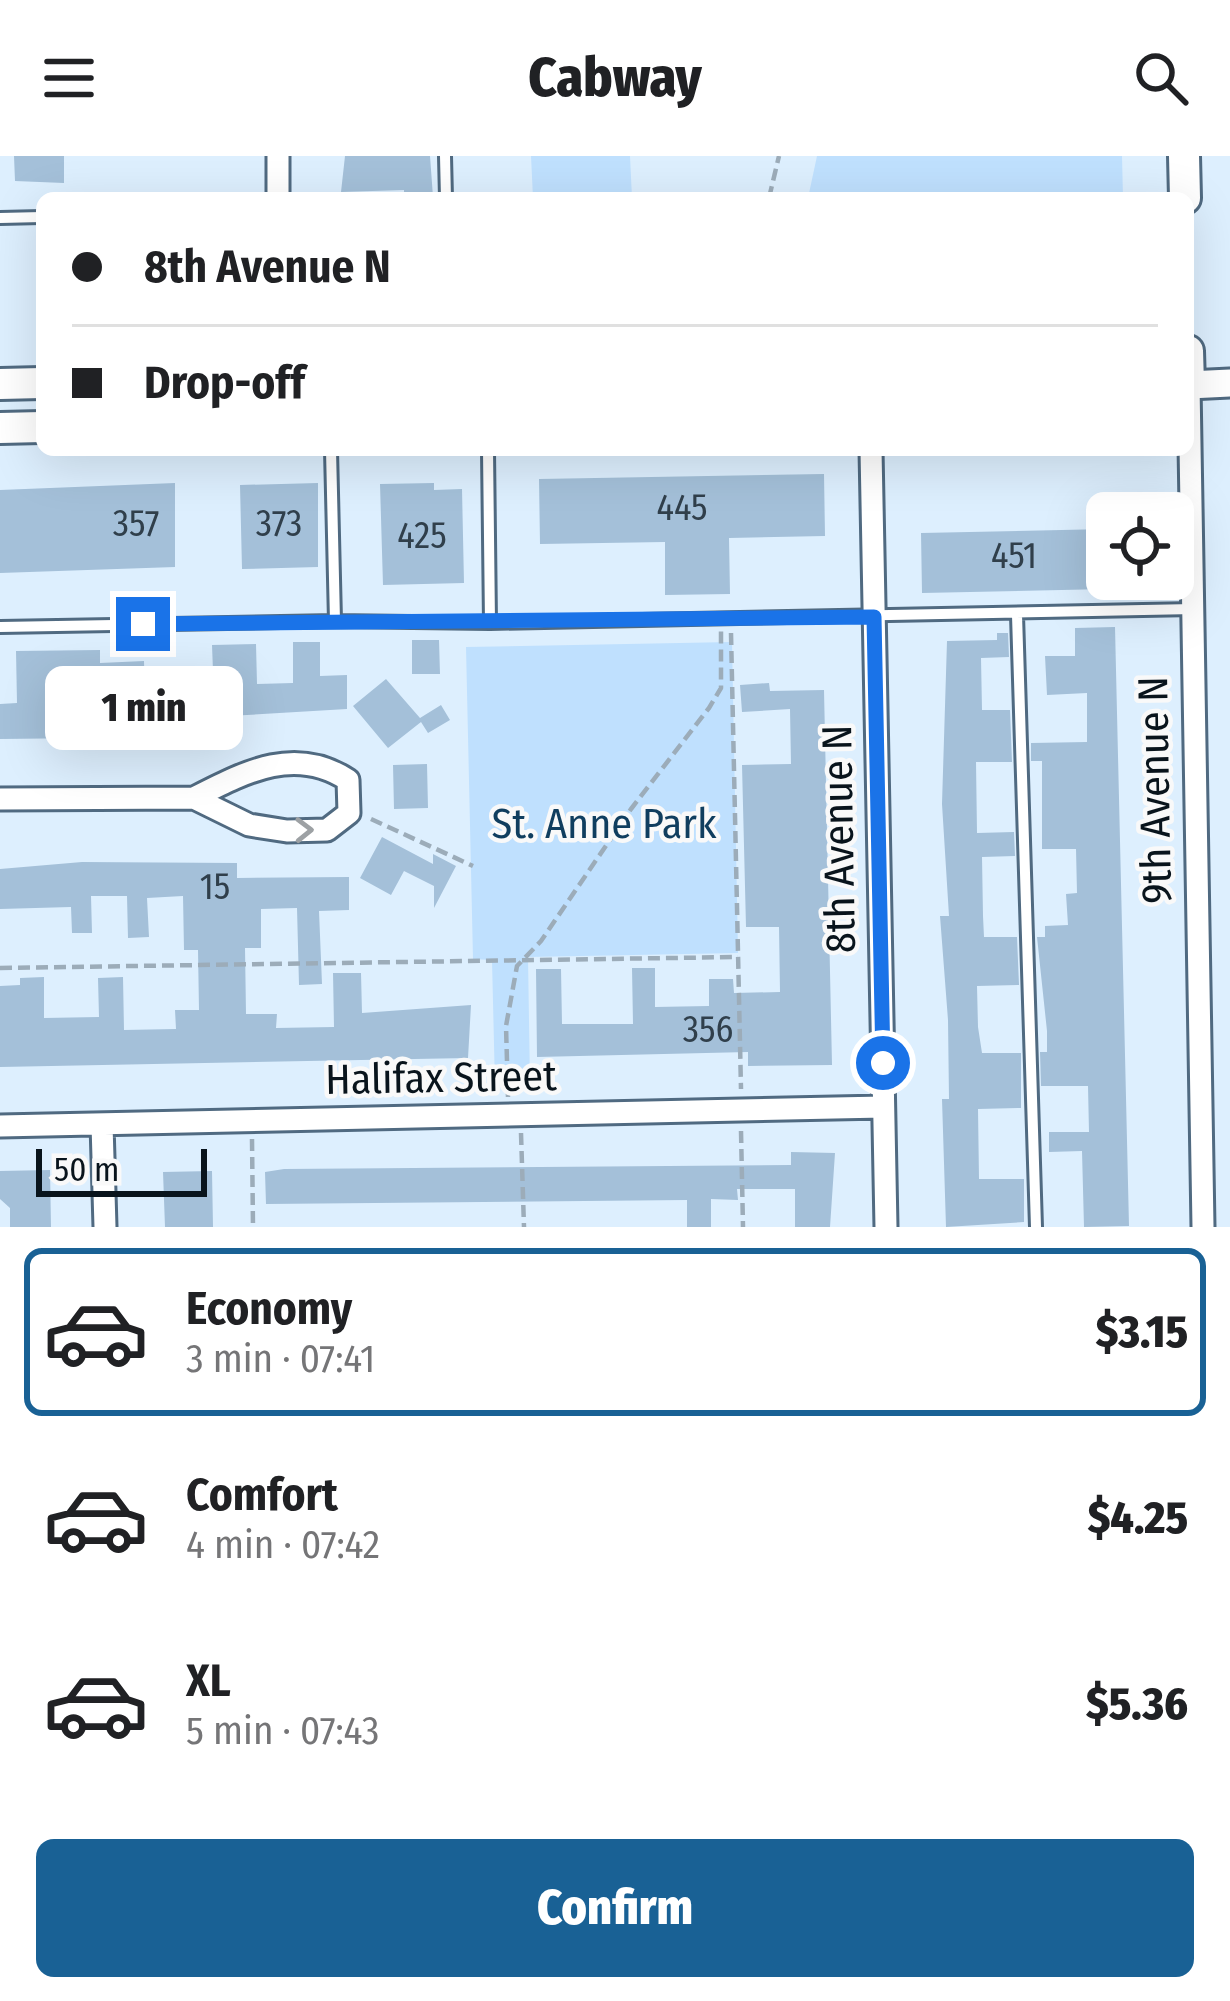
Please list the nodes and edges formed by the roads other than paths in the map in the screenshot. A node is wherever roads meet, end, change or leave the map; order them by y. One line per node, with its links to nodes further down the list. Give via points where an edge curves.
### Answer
1 (278, 156): 4 (street)
2 (445, 156): 5 (lane)
3 (1184, 156): 6 (main road)
4 (278, 192)
5 (446, 192)
6 (1184, 192)
7 (36, 217): 8 (lane)
8 (0, 218)
9 (36, 383): 11 (main road)
10 (1230, 383): 12 (street)
11 (0, 384)
12 (1194, 385)
13 (0, 428): 14 (main road)
14 (36, 428)
15 (331, 456): 22 (lane)
16 (488, 456): 23 (lane)
17 (871, 456): 21 (street, 8th Avenue N)
18 (1190, 456): 19 (street, 9th Avenue N)
19 (1194, 609): 20 (lane); 33 (street, 9th Avenue N)
20 (1017, 615): 21 (lane); 32 (lane)
21 (874, 617): 23 (lane); 27 (street, 8th Avenue N)
22 (335, 621): 23 (lane); 24 (lane)
23 (490, 623)
24 (0, 627)
25 (194, 798): 25 (street, one-way to 25, via 249,825 287,831 327,830 349,808 348,780 323,763 248,771); 26 (street)
26 (0, 799)
27 (884, 1107): 28 (street, Halifax Street); 31 (street, 8th Avenue N)
28 (102, 1124): 29 (street, Halifax Street); 30 (street)
29 (0, 1126)
30 (105, 1227)
31 (886, 1227)
32 (1036, 1227)
33 (1203, 1227)

